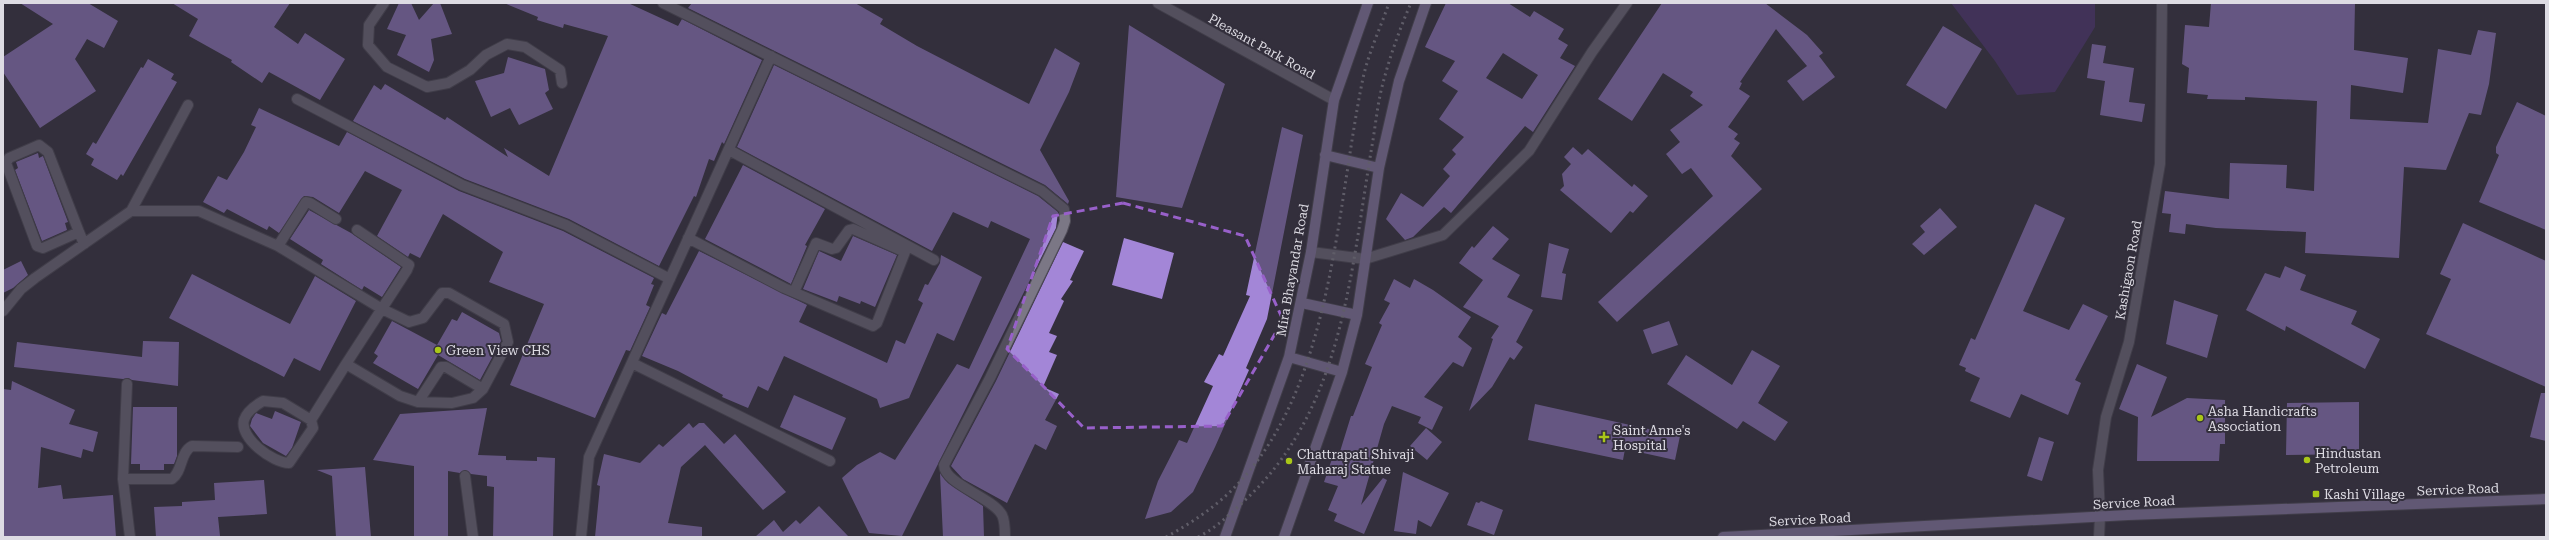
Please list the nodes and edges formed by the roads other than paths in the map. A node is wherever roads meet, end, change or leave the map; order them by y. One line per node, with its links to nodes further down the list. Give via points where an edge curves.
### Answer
1 (384, 3): 9 (street, via 369,25 368,45 387,67 427,87 448,83 470,70 486,55 507,44 525,47 540,55 560,70)
2 (663, 3): 8 (street)
3 (1158, 3): 11 (street, Pleasant Park Road)
4 (1368, 3): 11 (main road, Mira Bhayandar Road)
5 (1426, 3): 15 (main road, via 1399,81)
6 (1627, 3): 24 (street, via 1592,52 1529,151 1444,235)
7 (2162, 3): 45 (street, Kashigaon Road, via 2160,164 2129,342 2106,417 2098,470)
8 (771, 56): 13 (street); 50 (street, via 1042,191 1064,209 1065,221 1062,230 990,378 944,465 947,475 1002,515)
9 (562, 83)
10 (297, 99): 26 (street, via 462,185 566,225)
11 (1334, 100): 14 (main road, Mira Bhayandar Road)
12 (188, 105): 16 (street)
13 (728, 150): 20 (street); 25 (street)
14 (1325, 155): 15 (main road); 23 (main road, Mira Bhayandar Road)
15 (1379, 168): 24 (main road)
16 (131, 211): 21 (street); 22 (street, via 199,211)
17 (336, 218): 22 (street, via 306,202)
18 (357, 230): 29 (street, via 409,265)
19 (79, 232): 19 (street, via 44,147 39,145 9,158 6,163 37,246 43,248); 21 (street)
20 (688, 238): 26 (street); 27 (street)
21 (84, 244): 30 (street, via 20,289)
22 (278, 246): 29 (street)
23 (1311, 252): 24 (street); 28 (main road, Mira Bhayandar Road)
24 (1365, 259): 31 (main road)
25 (934, 260)
26 (670, 279): 33 (street)
27 (794, 292): 27 (street, via 873,326 877,323 905,252 853,229 849,230 836,248 816,243)
28 (1302, 304): 31 (main road); 32 (main road, Mira Bhayandar Road)
29 (382, 309): 34 (street); 37 (street, via 409,322 418,321 423,318 437,297 442,293 449,293 504,324 508,342)
30 (3, 311)
31 (1357, 314): 35 (main road)
32 (1289, 357): 35 (main road); 46 (main road, Mira Bhayandar Road)
33 (632, 363): 41 (street); 49 (street, via 589,457)
34 (346, 364): 38 (street, via 400,396); 39 (street)
35 (1342, 372): 51 (main road)
36 (127, 384): 43 (street)
37 (483, 389): 38 (street, via 473,398 452,403); 38 (street, via 446,367 441,367)
38 (418, 402)
39 (311, 420): 39 (street, via 313,428 289,463 262,453 244,426 244,419 252,407 264,401 283,403)
40 (238, 447): 43 (street, via 192,446 186,452 177,475 172,479)
41 (830, 461)
42 (465, 476): 48 (street)
43 (123, 479): 47 (street)
44 (2546, 499): 45 (main road, Service Road)
45 (2100, 516): 52 (main road, Service Road); 53 (street, Kashigaon Road)
46 (1224, 535)
47 (130, 537)
48 (474, 537)
49 (581, 537)
50 (1005, 537)
51 (1284, 537)
52 (1723, 537)
53 (2099, 537)

